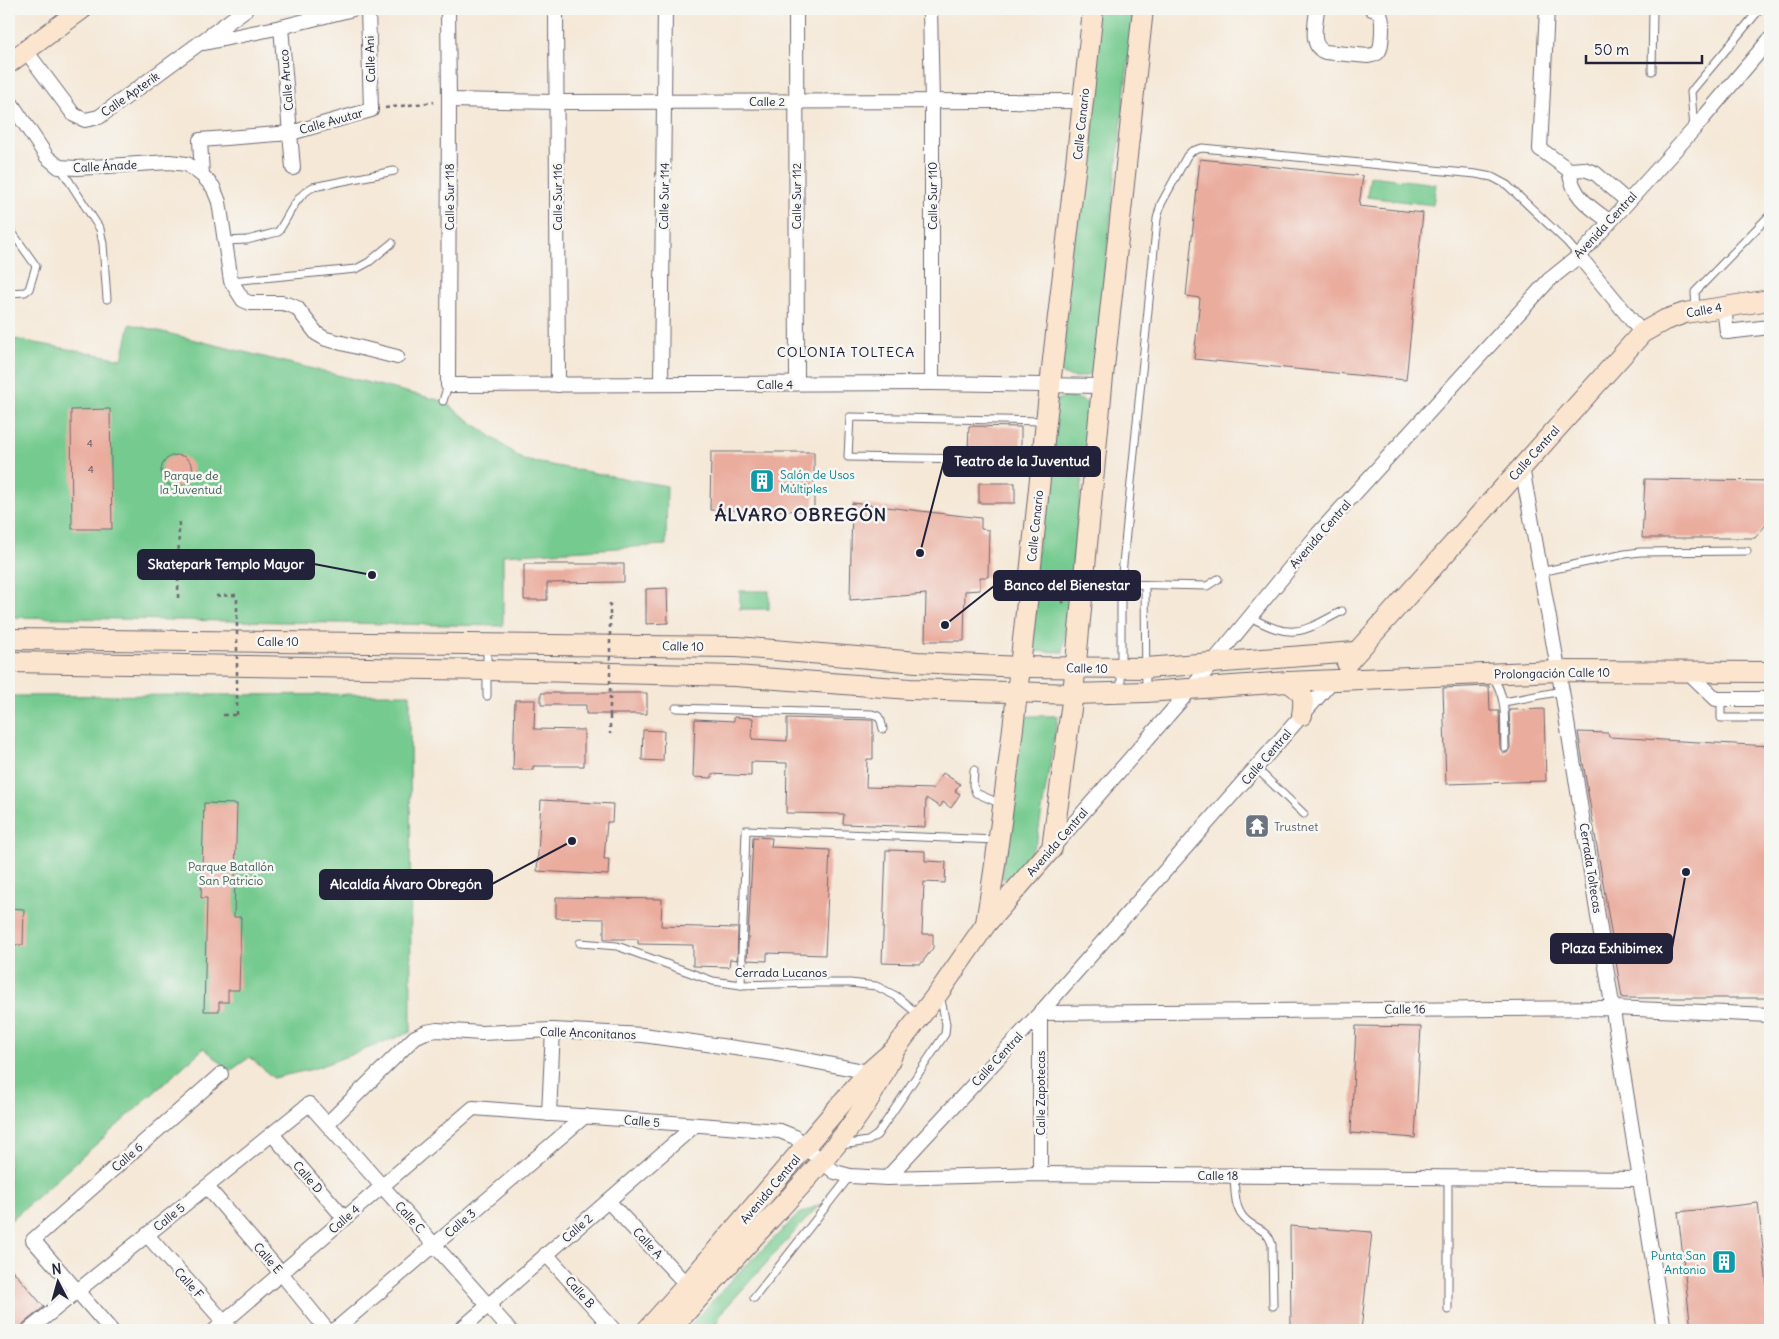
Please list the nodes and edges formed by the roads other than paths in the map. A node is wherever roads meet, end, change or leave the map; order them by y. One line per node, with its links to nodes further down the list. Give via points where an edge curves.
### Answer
1 (82, 9): 20 (street)
2 (246, 9): 19 (street, Calle Apterik)
3 (353, 9): 17 (street)
4 (368, 9): 30 (street, Calle Ani)
5 (448, 9): 24 (street, Calle Sur 118)
6 (556, 9): 27 (street, Calle Sur 116)
7 (665, 9): 28 (street, Calle Sur 114)
8 (796, 9): 25 (street, Calle Sur 112)
9 (930, 9): 29 (street, Calle Sur 110)
10 (1093, 9): 26 (street, Calle Canario)
11 (1143, 9): 60 (street)
12 (1317, 9): 13 (street, via 1315,40 1320,50 1368,56 1379,51 1381,45 1381,15)
13 (1372, 9)
14 (1547, 9): 35 (street, via 1540,149)
15 (1653, 9): 22 (lane)
16 (1760, 9): 31 (lane, via 1694,88 1691,98)
17 (281, 27): 19 (street); 32 (street, Calle Aruco)
18 (1770, 39): 31 (street, Avenida Central)
19 (201, 43): 20 (street, Calle Apterik, via 99,117 85,120 74,115)
20 (26, 51): 21 (street)
21 (9, 62)
22 (1652, 71)
23 (9, 100): 33 (street, Calle Ánade, via 47,157)
24 (443, 101): 27 (street, Calle 2); 58 (street, Calle Sur 118)
25 (796, 101): 28 (street, Calle 2); 29 (street, Calle 2); 56 (street, Calle Sur 112)
26 (1084, 101): 29 (street, Calle 2); 57 (street, Calle Canario)
27 (557, 102): 28 (street, Calle 2); 59 (street, Calle Sur 116)
28 (665, 102): 55 (street, Calle Sur 114)
29 (932, 103): 54 (street, Calle Sur 110)
30 (371, 110): 32 (street, Calle Avutar)
31 (1694, 129): 38 (street, Avenida Central)
32 (291, 133): 34 (street, Calle Aruco); 37 (street, via 200,140)
33 (59, 167): 37 (street, Calle Ánade, via 169,162 187,164); 47 (lane, via 100,229)
34 (293, 168)
35 (1569, 170): 38 (street, via 1584,169 1595,173); 40 (street, via 1576,194)
36 (394, 171): 42 (lane, via 314,187 299,196 278,232 247,240)
37 (202, 175): 42 (street, via 213,187 219,202)
38 (1627, 201): 40 (street, Avenida Central)
39 (1770, 215): 50 (lane, via 1695,292)
40 (1609, 221): 44 (street, Avenida Central)
41 (9, 228): 46 (lane, via 36,266 29,289)
42 (225, 241): 45 (street)
43 (392, 243): 45 (lane, via 370,262 356,269)
44 (1579, 256): 52 (street); 68 (lane, via 1507,185 1492,177 1202,148 1192,151 1161,204 1157,219); 71 (street, Avenida Central, via 1549,280 1318,534)
45 (231, 281): 53 (street, via 243,300 250,303 282,303 297,308 317,334 326,339)
46 (9, 293)
47 (107, 299)
48 (1770, 300): 49 (street, Calle 4)
49 (1724, 307): 50 (street, Calle 4); 51 (street, via 1727,332)
50 (1696, 311): 52 (street, Calle 4, via 1665,320)
51 (1770, 327)
52 (1642, 333): 64 (street, Calle Central)
53 (397, 357)
54 (932, 383): 56 (street, Calle 4); 57 (street, Calle 4)
55 (660, 384): 56 (street, Calle 4); 59 (street, Calle 4)
56 (797, 384)
57 (1051, 384): 60 (street, Calle 4); 62 (street, Calle Canario)
58 (448, 385): 59 (street, Calle 4); 61 (lane)
59 (558, 385)
60 (1102, 386): 78 (street)
61 (443, 401)
62 (1046, 421): 63 (street, Calle Canario); 63 (lane, via 850,417 848,457)
63 (1042, 460): 77 (street, Calle Canario)
64 (1522, 467): 66 (street, Cerrada Toltecas); 74 (street, Calle Central)
65 (1748, 551): 66 (lane, via 1640,552)
66 (1540, 572): 82 (street, Cerrada Toltecas)
67 (1218, 579): 69 (lane, via 1207,586)
68 (1121, 584): 69 (lane); 79 (lane)
69 (1145, 585): 80 (lane)
70 (1342, 611): 71 (lane, via 1310,628 1286,632)
71 (1250, 617): 76 (street, Avenida Central)
72 (9, 639): 73 (street, Calle 10)
73 (487, 643): 77 (street, Calle 10, via 736,647); 81 (lane)
74 (1355, 652): 76 (street, Calle 10); 86 (street, Calle Central)
75 (9, 662): 81 (street, Calle 10)
76 (1212, 664): 80 (street, Calle 10); 88 (street, Avenida Central)
77 (1020, 667): 78 (street, Calle 10); 91 (street, Calle Canario)
78 (1076, 668): 79 (street, Calle 10); 92 (street)
79 (1121, 668): 80 (street, Calle 10); 93 (lane)
80 (1146, 668): 90 (lane)
81 (488, 670): 91 (street, Calle 10, via 735,676 910,690); 94 (lane)
82 (1558, 671): 83 (street, Prolongación Calle 10); 85 (street, Prolongación Calle 10); 89 (street, Cerrada Toltecas)
83 (1688, 672): 84 (street, Prolongación Calle 10); 95 (street, via 1716,699)
84 (1770, 672)
85 (1490, 674): 86 (street, Prolongación Calle 10); 97 (lane, via 1498,684)
86 (1333, 680): 87 (street, Calle 10); 99 (street, Calle Central)
87 (1288, 682): 88 (street, Calle 10); 99 (street, via 1303,695)
88 (1191, 689): 90 (street, Calle 10); 108 (street, Avenida Central)
89 (1562, 691): 97 (lane); 113 (street, Cerrada Toltecas)
90 (1146, 692): 93 (street, Calle 10)
91 (1017, 693): 92 (street, Calle 10); 105 (street, Calle Canario)
92 (1073, 694): 93 (street, Calle 10); 108 (street)
93 (1121, 694)
94 (487, 696)
95 (1722, 699): 96 (street); 100 (lane, via 1722,718)
96 (1770, 699)
97 (1504, 702): 102 (lane)
98 (676, 708): 101 (lane, via 872,714 878,716)
99 (1302, 715): 103 (street, Calle Central)
100 (1770, 718)
101 (883, 729)
102 (1505, 748)
103 (1256, 768): 106 (lane); 114 (street, Calle Central)
104 (974, 770): 105 (lane, via 976,793)
105 (1004, 805): 107 (street, Calle Canario)
106 (1304, 814)
107 (999, 841): 109 (street, Calle Canario); 111 (lane, via 746,830)
108 (1052, 848): 109 (street, Avenida Central)
109 (986, 924): 112 (street, Avenida Central)
110 (580, 943): 111 (lane, Cerrada Lucanos, via 617,946 713,981)
111 (741, 985): 116 (lane, Cerrada Lucanos, via 850,983 876,986 896,996)
112 (939, 992): 116 (street, Avenida Central); 128 (lane, via 945,1034 877,1135)
113 (1614, 1008): 114 (street, Calle 16); 115 (street, Calle 16); 134 (street, Cerrada Toltecas)
114 (1040, 1013): 129 (street, Calle Zapotecas); 133 (street, Calle Central)
115 (1770, 1015)
116 (920, 1016): 119 (street, Avenida Central)
117 (553, 1030): 119 (street, Calle Anconitanos, via 643,1036 771,1053); 122 (street); 124 (street, Calle Anconitanos, via 426,1032 416,1037)
118 (222, 1074): 144 (street, Calle 6, via 33,1240)
119 (876, 1076): 127 (street, Avenida Central); 128 (street, Avenida Central, via 869,1101)
120 (310, 1104): 124 (street, Calle C); 126 (street, Calle 5)
121 (473, 1108): 122 (street, Calle 5); 135 (street, Calle 4)
122 (549, 1114): 123 (street, Calle 5)
123 (585, 1116): 125 (street, Calle 5); 140 (street, Calle 3)
124 (327, 1124): 135 (street, Calle C)
125 (694, 1126): 127 (street, Calle 5, via 780,1131); 137 (street, Calle 2)
126 (272, 1134): 136 (street, Calle 5); 138 (street, Calle D)
127 (806, 1146): 128 (street, Calle 18); 143 (street, Avenida Central)
128 (828, 1154): 130 (street, Calle 18, via 834,1172); 158 (street, Avenida Central)
129 (1040, 1174): 131 (street, Calle 18); 133 (street, Calle 18)
130 (850, 1176): 133 (street, Calle 18); 145 (lane)
131 (1234, 1176): 132 (street, Calle 18); 147 (lane, via 1236,1203 1243,1217 1269,1235)
132 (1448, 1177): 134 (street, Calle 18); 148 (lane)
133 (887, 1178)
134 (1640, 1179): 159 (street, Cerrada Toltecas)
135 (382, 1186): 138 (street, Calle 4); 140 (street, Calle C)
136 (207, 1187): 139 (street, Calle 5); 142 (street, Calle E)
137 (608, 1200): 141 (street, Calle 2); 143 (street, Calle A)
138 (345, 1219): 142 (street, Calle 4)
139 (147, 1235): 144 (street, Calle 5); 149 (street, Calle F)
140 (435, 1245): 146 (street, Calle C); 153 (street, Calle 3)
141 (546, 1254): 146 (street, Calle 2); 156 (street, Calle B)
142 (281, 1273): 149 (street, Calle 4); 152 (street, Calle E)
143 (688, 1286): 157 (street, Avenida Central)
144 (78, 1291): 150 (street, Calle 5); 151 (street)
145 (754, 1298)
146 (488, 1305): 154 (street, Calle 2); 155 (street, Calle C)
147 (1273, 1306)
148 (1448, 1310)
149 (223, 1328)
150 (29, 1330)
151 (111, 1330)
152 (327, 1330)
153 (335, 1330)
154 (460, 1330)
155 (510, 1330)
156 (614, 1330)
157 (647, 1330)
158 (670, 1330)
159 (1664, 1330)

